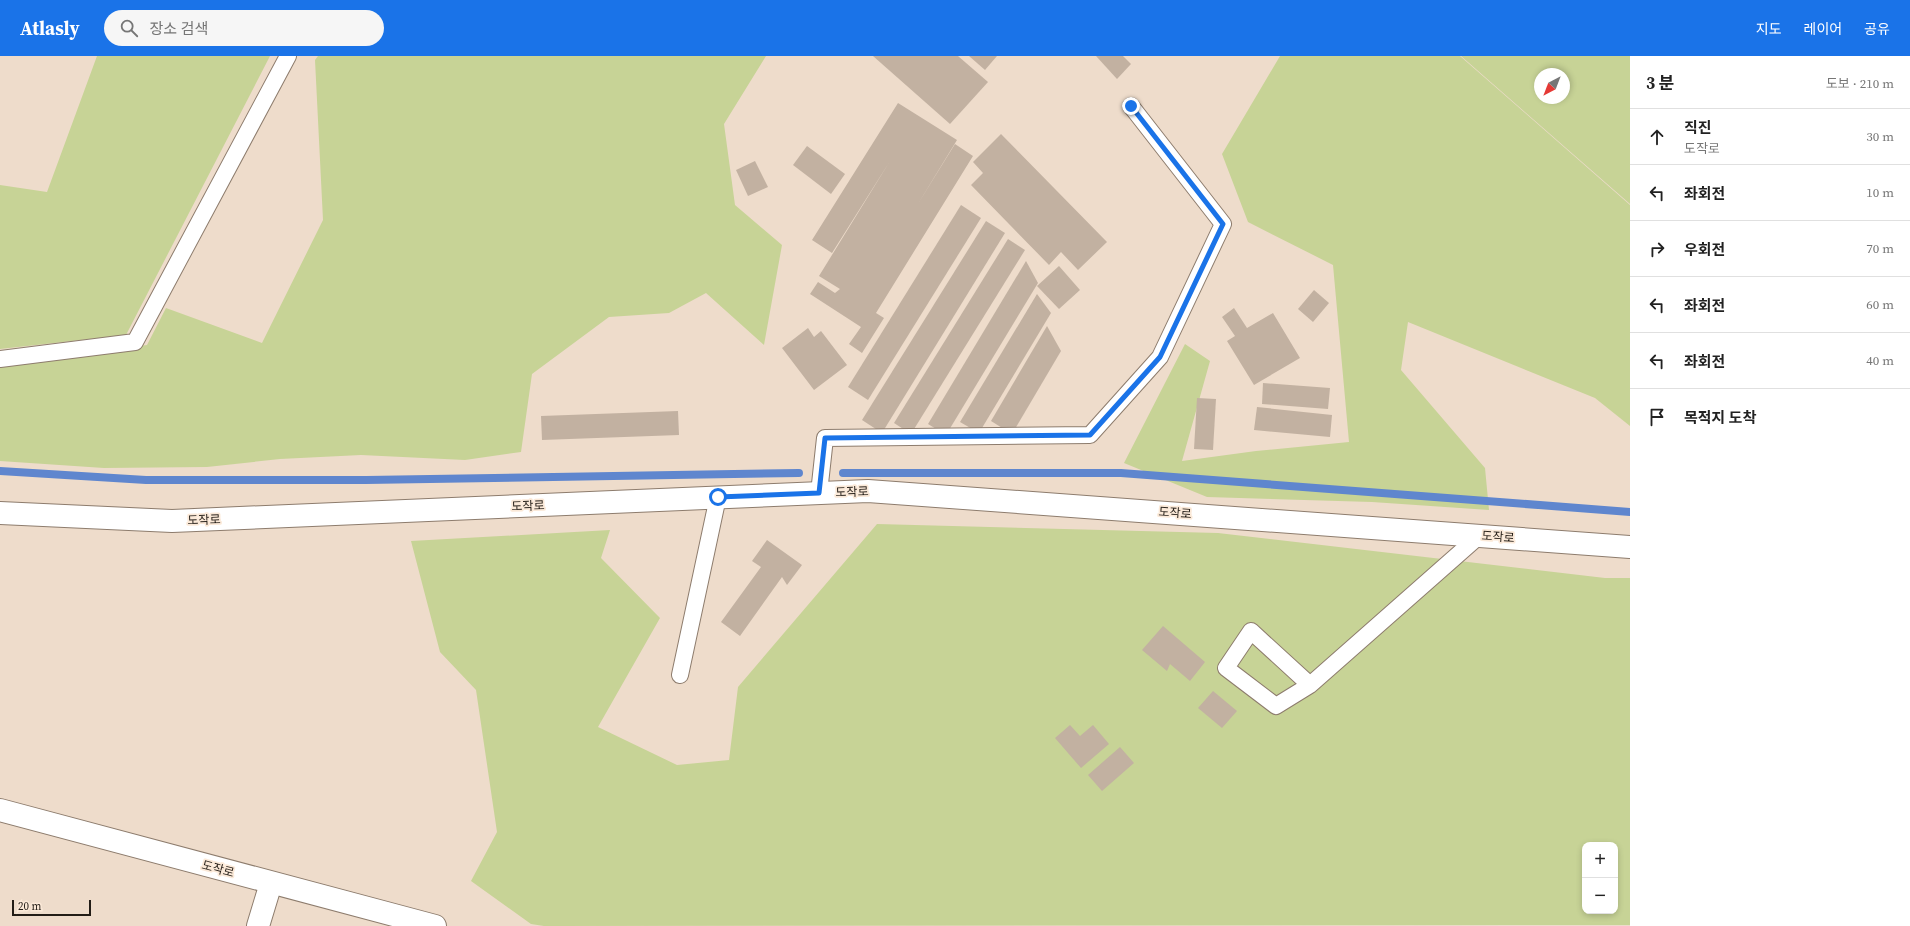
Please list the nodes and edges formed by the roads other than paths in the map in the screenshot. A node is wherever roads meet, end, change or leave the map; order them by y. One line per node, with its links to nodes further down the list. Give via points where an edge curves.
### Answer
1 (288, 56): 3 (lane, via 135,342)
2 (1131, 106): 4 (lane, via 1223,224 1160,357 1090,435 825,438)
3 (0, 359)
4 (819, 493): 5 (street, 도작로); 7 (street, 도작로, via 876,492)
5 (718, 497): 6 (street, 도작로, via 172,521); 9 (lane)
6 (0, 513)
7 (1479, 536): 8 (street, 도작로); 10 (lane)
8 (1630, 547)
9 (680, 675)
10 (1310, 685): 10 (lane, via 1276,706 1226,668 1251,631)
11 (0, 810): 12 (street, 도작로)
12 (271, 883): 13 (street); 14 (street, 도작로)
13 (258, 926)
14 (435, 926)

